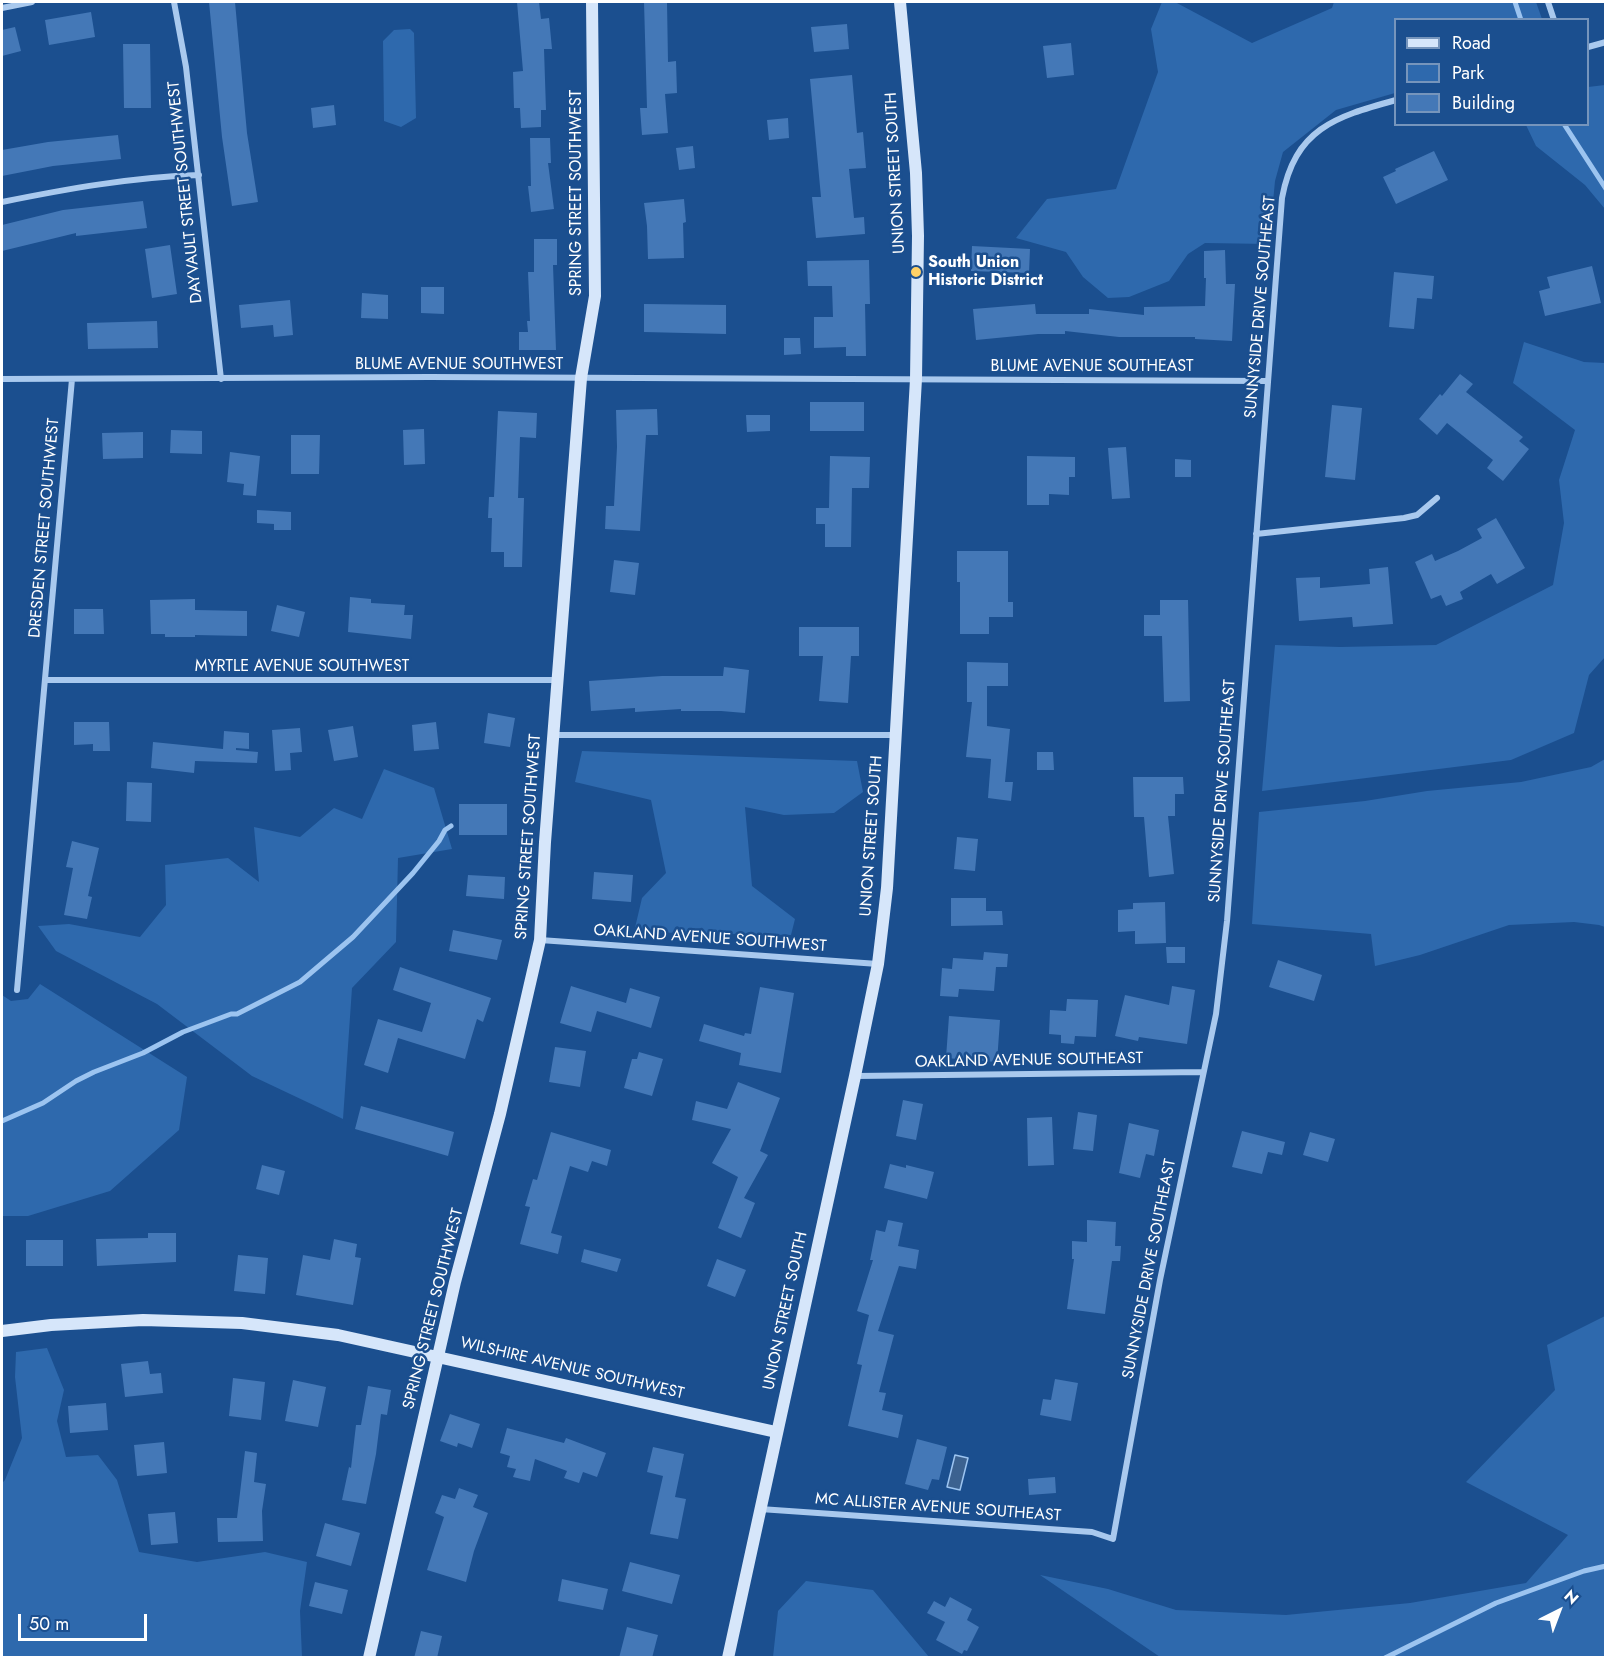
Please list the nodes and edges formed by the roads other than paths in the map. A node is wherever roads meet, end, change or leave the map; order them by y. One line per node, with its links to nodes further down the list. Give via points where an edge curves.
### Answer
1 (32, 2): 6 (street)
2 (174, 2): 11 (street, DAYVAULT STREET SOUTHWEST)
3 (591, 2): 13 (street, SPRING STREET SOUTHWEST, via 596,296)
4 (900, 2): 17 (street, UNION STREET SOUTH, via 918,236)
5 (1548, 2): 7 (street)
6 (2, 8)
7 (1553, 18)
8 (1605, 42): 9 (street)
9 (1589, 46)
10 (1394, 100): 18 (street, SUNNYSIDE DRIVE SOUTHEAST, via 1350,113 1323,127 1290,164 1282,198)
11 (199, 175): 12 (street, via 55,191); 16 (street, DAYVAULT STREET SOUTHWEST)
12 (2, 202)
13 (581, 378): 16 (street, BLUME AVENUE SOUTHWEST); 17 (street, BLUME AVENUE SOUTHWEST); 22 (street, SPRING STREET SOUTHWEST)
14 (2, 379): 15 (street, BLUME AVENUE SOUTHWEST)
15 (72, 379): 16 (street, BLUME AVENUE SOUTHWEST); 21 (street, DRESDEN STREET SOUTHWEST)
16 (221, 380)
17 (916, 380): 18 (street, BLUME AVENUE SOUTHEAST); 24 (street, UNION STREET SOUTH)
18 (1268, 381): 20 (street, SUNNYSIDE DRIVE SOUTHEAST)
19 (1437, 498): 20 (street, via 1417,515 1404,518)
20 (1256, 534): 28 (street, SUNNYSIDE DRIVE SOUTHEAST, via 1227,921)
21 (46, 680): 22 (street, MYRTLE AVENUE SOUTHWEST); 27 (street, DRESDEN STREET SOUTHWEST)
22 (558, 680): 23 (street, SPRING STREET SOUTHWEST)
23 (554, 735): 24 (street); 25 (street, SPRING STREET SOUTHWEST)
24 (895, 735): 26 (street, UNION STREET SOUTH, via 887,888)
25 (540, 940): 26 (street, OAKLAND AVENUE SOUTHWEST); 31 (street, SPRING STREET SOUTHWEST)
26 (878, 964): 29 (street, UNION STREET SOUTH)
27 (17, 990)
28 (1203, 1072): 29 (street, OAKLAND AVENUE SOUTHEAST); 34 (street, SUNNYSIDE DRIVE SOUTHEAST)
29 (855, 1076): 32 (street, UNION STREET SOUTH)
30 (2, 1331): 31 (street, WILSHIRE AVENUE SOUTHWEST, via 142,1320 242,1323 338,1335)
31 (438, 1356): 32 (street, WILSHIRE AVENUE SOUTHWEST); 35 (street, SPRING STREET SOUTHWEST)
32 (776, 1432): 33 (street, UNION STREET SOUTH)
33 (760, 1509): 34 (street, MC ALLISTER AVENUE SOUTHEAST, via 1092,1533); 36 (street, UNION STREET SOUTH)
34 (1113, 1539)
35 (369, 1658)
36 (728, 1658)

